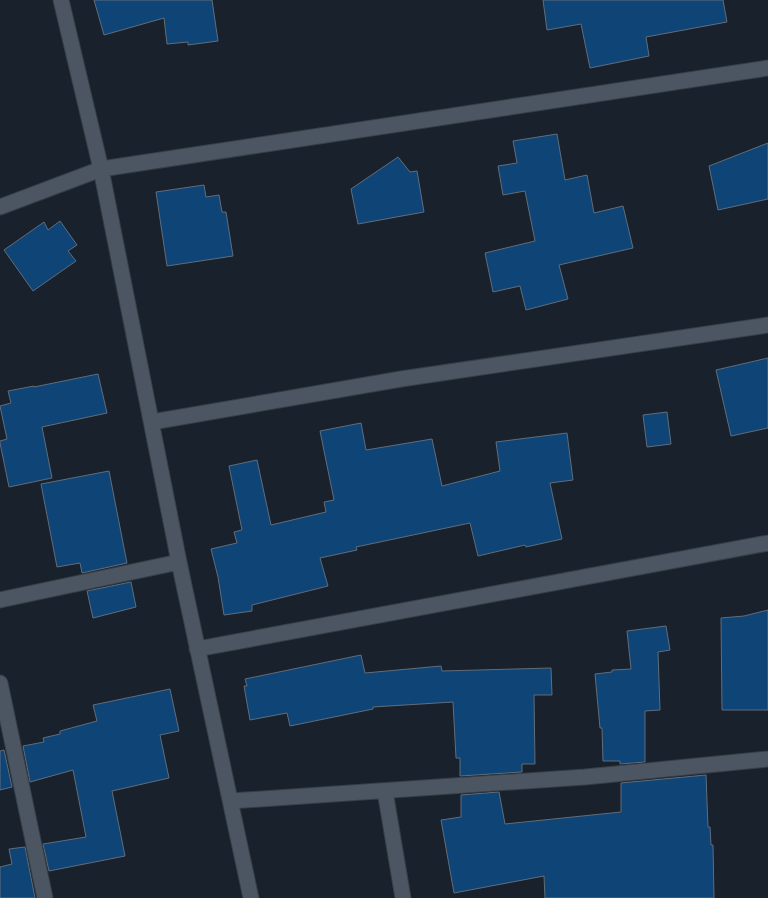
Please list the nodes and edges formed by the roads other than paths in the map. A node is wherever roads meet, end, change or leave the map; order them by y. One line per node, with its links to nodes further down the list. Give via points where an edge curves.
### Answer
1 (61, 0): 3 (street)
2 (768, 68): 3 (street)
3 (100, 169): 4 (street); 6 (street)
4 (0, 207)
5 (768, 325): 6 (street, via 401,379)
6 (152, 422): 8 (street)
7 (768, 543): 10 (street)
8 (179, 562): 9 (street); 10 (street)
9 (0, 600)
10 (198, 649): 14 (street)
11 (0, 683): 15 (street)
12 (768, 759): 13 (street, via 585,777)
13 (385, 790): 14 (street); 17 (street)
14 (231, 801): 16 (street)
15 (45, 898)
16 (252, 898)
17 (403, 898)

